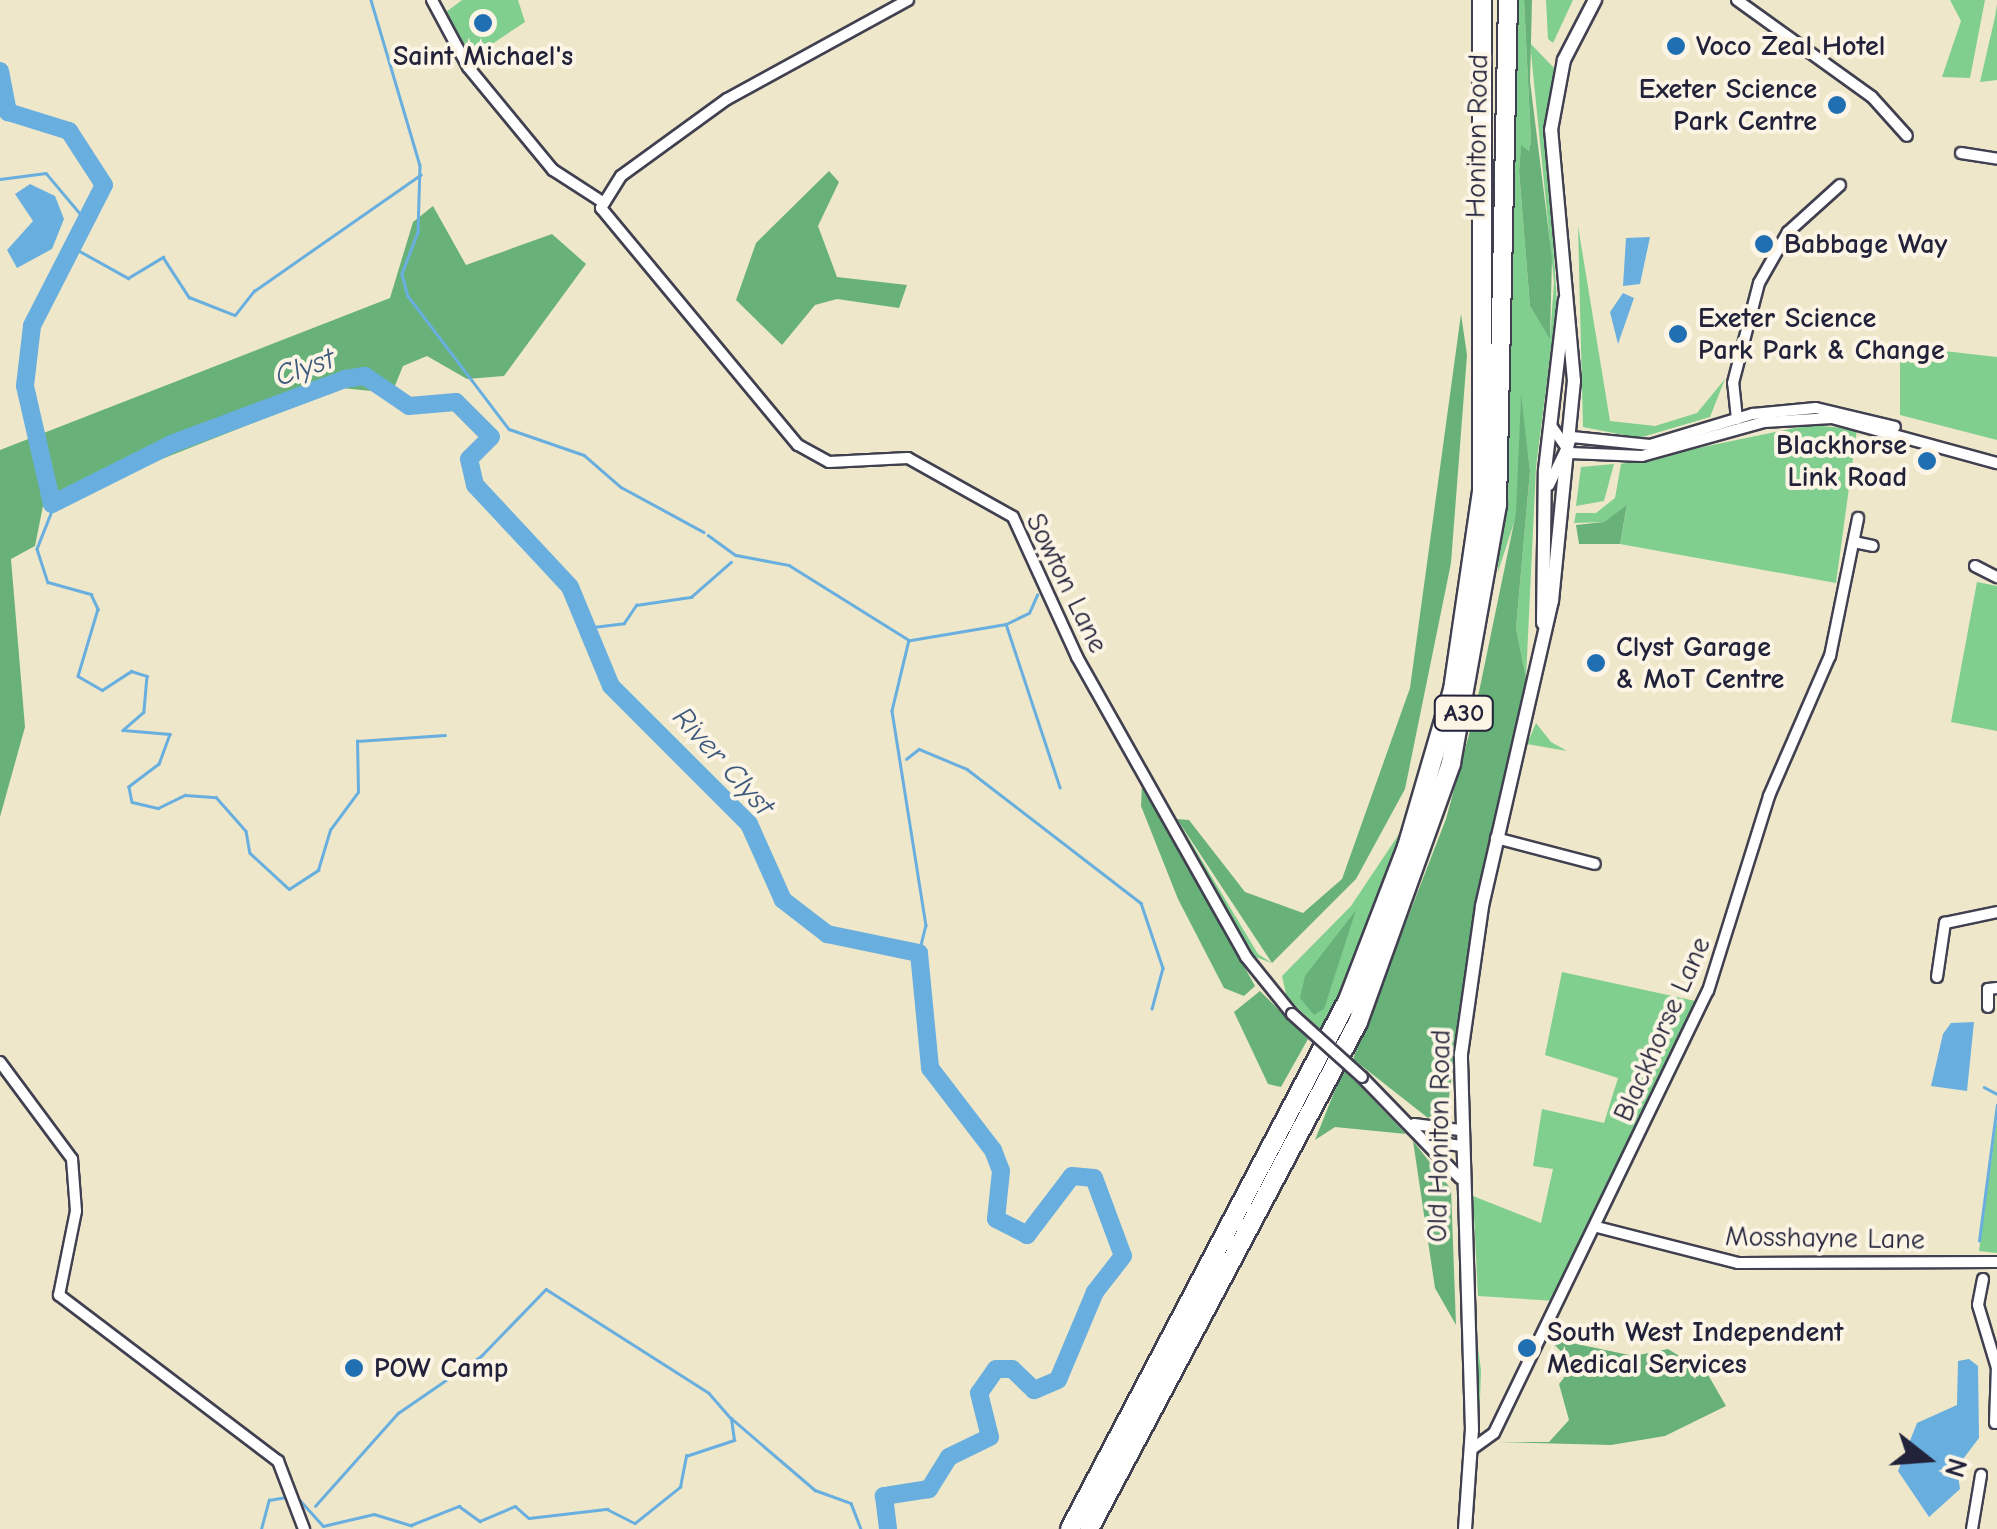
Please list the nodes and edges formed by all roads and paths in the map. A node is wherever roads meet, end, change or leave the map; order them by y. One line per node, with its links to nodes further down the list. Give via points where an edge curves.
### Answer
1 (432, 0): 11 (street, via 468,68 553,170)
2 (908, 0): 11 (street, via 727,99)
3 (1482, 0): 49 (highway, Honiton Road / A30, via 1477,546 1452,690 1407,847 1294,1114)
4 (1508, 0): 50 (highway, Honiton Road / A30, via 1489,574 1430,836 1308,1126)
5 (1596, 0): 12 (street, Old Honiton Road, via 1564,60 1551,130)
6 (1737, 0): 7 (street, via 1888,112)
7 (1904, 133)
8 (1961, 153): 9 (street)
9 (1997, 159)
10 (1840, 185): 13 (street, via 1766,266)
11 (600, 201): 36 (street, Sowton Lane, bridge, via 640,261 724,347 798,445 830,462 908,458 1013,517 1076,657 1246,957 1292,1014)
12 (1566, 290): 14 (street, Old Honiton Road); 20 (street, Old Honiton Road)
13 (1733, 403): 15 (street); 18 (street)
14 (1549, 416): 20 (street); 22 (street, Old Honiton Road)
15 (1737, 419): 16 (street); 17 (street); 18 (street); 19 (street, via 1833,409)
16 (1764, 422): 17 (street); 19 (street, via 1832,418)
17 (1730, 432): 20 (street, via 1654,455)
18 (1673, 440): 20 (street)
19 (1917, 440): 21 (street)
20 (1568, 445): 22 (street, Old Honiton Road); 28 (street, Old Honiton Road)
21 (1997, 463)
22 (1546, 496): 28 (street, Old Honiton Road)
23 (1858, 518): 24 (street, Blackhorse Lane)
24 (1854, 542): 25 (street); 41 (street, Blackhorse Lane, via 1821,684 1769,796 1708,991)
25 (1873, 546)
26 (1975, 566): 27 (street)
27 (1997, 577)
28 (1544, 631): 29 (street, Old Honiton Road)
29 (1496, 838): 30 (street); 37 (street, Old Honiton Road, via 1462,1043)
30 (1594, 864)
31 (1997, 912): 32 (street, via 1946,924)
32 (1937, 976)
33 (1997, 988): 34 (street, via 1988,989)
34 (1988, 1007)
35 (0, 1062): 48 (street, via 72,1159 76,1211 58,1295 278,1461)
36 (1408, 1122): 37 (street); 38 (street, Sowton Lane)
37 (1460, 1130): 39 (street, Old Honiton Road)
38 (1426, 1141): 39 (street); 40 (street, Sowton Lane)
39 (1460, 1146): 40 (street, Old Honiton Road)
40 (1460, 1178): 46 (street, Old Honiton Road)
41 (1597, 1228): 42 (street, Mosshayne Lane, via 1738,1264); 46 (street, Blackhorse Lane, via 1494,1432)
42 (1997, 1262)
43 (1982, 1279): 44 (street, via 1978,1305)
44 (1997, 1368): 45 (street)
45 (1995, 1423)
46 (1472, 1449): 51 (street, Old Honiton Road)
47 (1980, 1475): 52 (street)
48 (304, 1529)
49 (1070, 1529)
50 (1089, 1529)
51 (1465, 1529)
52 (1972, 1529)

